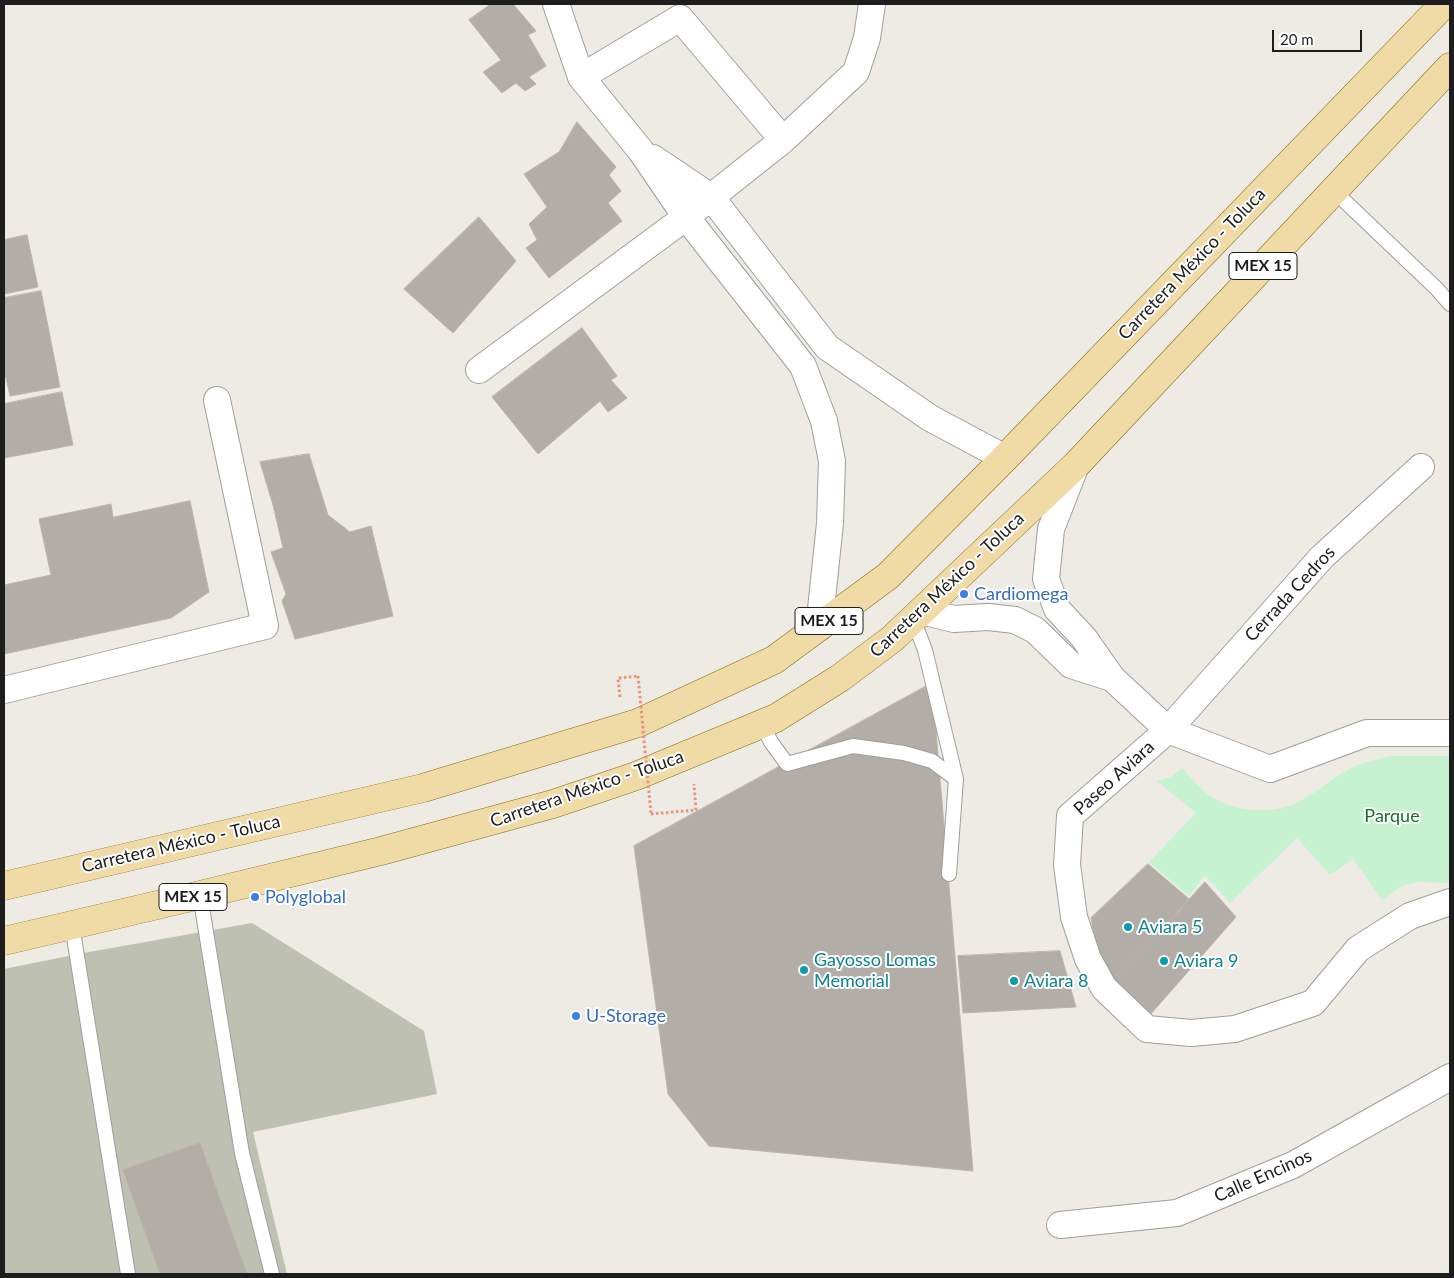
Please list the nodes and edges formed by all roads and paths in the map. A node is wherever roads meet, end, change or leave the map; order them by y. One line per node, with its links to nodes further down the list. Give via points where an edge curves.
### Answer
1 (556, 4): 5 (street)
2 (872, 4): 6 (street, via 867,38 856,72)
3 (1444, 4): 14 (main road, Carretera México - Toluca / MEX 15)
4 (1450, 67): 8 (main road, Carretera México - Toluca / MEX 15)
5 (582, 76): 6 (street, via 680,18); 7 (street)
6 (783, 140): 9 (street)
7 (641, 150): 9 (street); 10 (street)
8 (1334, 191): 11 (lane); 15 (main road, Carretera México - Toluca / MEX 15)
9 (710, 197): 10 (street); 14 (street, via 827,347 930,418)
10 (686, 216): 12 (street); 18 (street, via 803,366 824,422 832,461 830,523)
11 (1450, 304)
12 (479, 370)
13 (217, 400): 21 (street, via 265,626)
14 (1005, 458): 18 (main road, Carretera México - Toluca / MEX 15, via 888,576)
15 (1076, 465): 17 (main road, Carretera México - Toluca / MEX 15); 20 (street, via 1051,529 1046,580 1057,610 1084,638)
16 (1421, 467): 23 (street, Cerrada Cedros, via 1322,558)
17 (917, 615): 20 (street, via 1015,620 1035,630 1071,665); 22 (main road, Carretera México - Toluca / MEX 15, via 892,639 840,678); 25 (lane)
18 (819, 628): 28 (main road, Carretera México - Toluca / MEX 15, via 774,660 623,728 424,788)
19 (618, 678): 26 (path, bridge, via 638,676 651,814)
20 (1112, 678): 23 (street)
21 (4, 690)
22 (762, 724): 25 (lane, via 787,764 853,746 932,761); 29 (main road, Carretera México - Toluca / MEX 15, via 636,776 554,804)
23 (1168, 730): 24 (street, via 1270,770 1367,733); 30 (street, Paseo Aviara, via 1070,816 1067,866 1074,917 1088,960 1104,988 1147,1029 1191,1033 1235,1029 1313,1004 1358,949 1410,916)
24 (1450, 733)
25 (956, 779): 27 (lane)
26 (696, 810)
27 (949, 874)
28 (4, 886)
29 (200, 896): 31 (main road, Carretera México - Toluca / MEX 15); 36 (lane, via 242,1153)
30 (1450, 902)
31 (72, 926): 32 (main road, Carretera México - Toluca / MEX 15); 35 (lane)
32 (4, 941)
33 (1450, 1077): 34 (street, Calle Encinos, via 1293,1166 1178,1213)
34 (1060, 1225)
35 (128, 1274)
36 (272, 1274)

